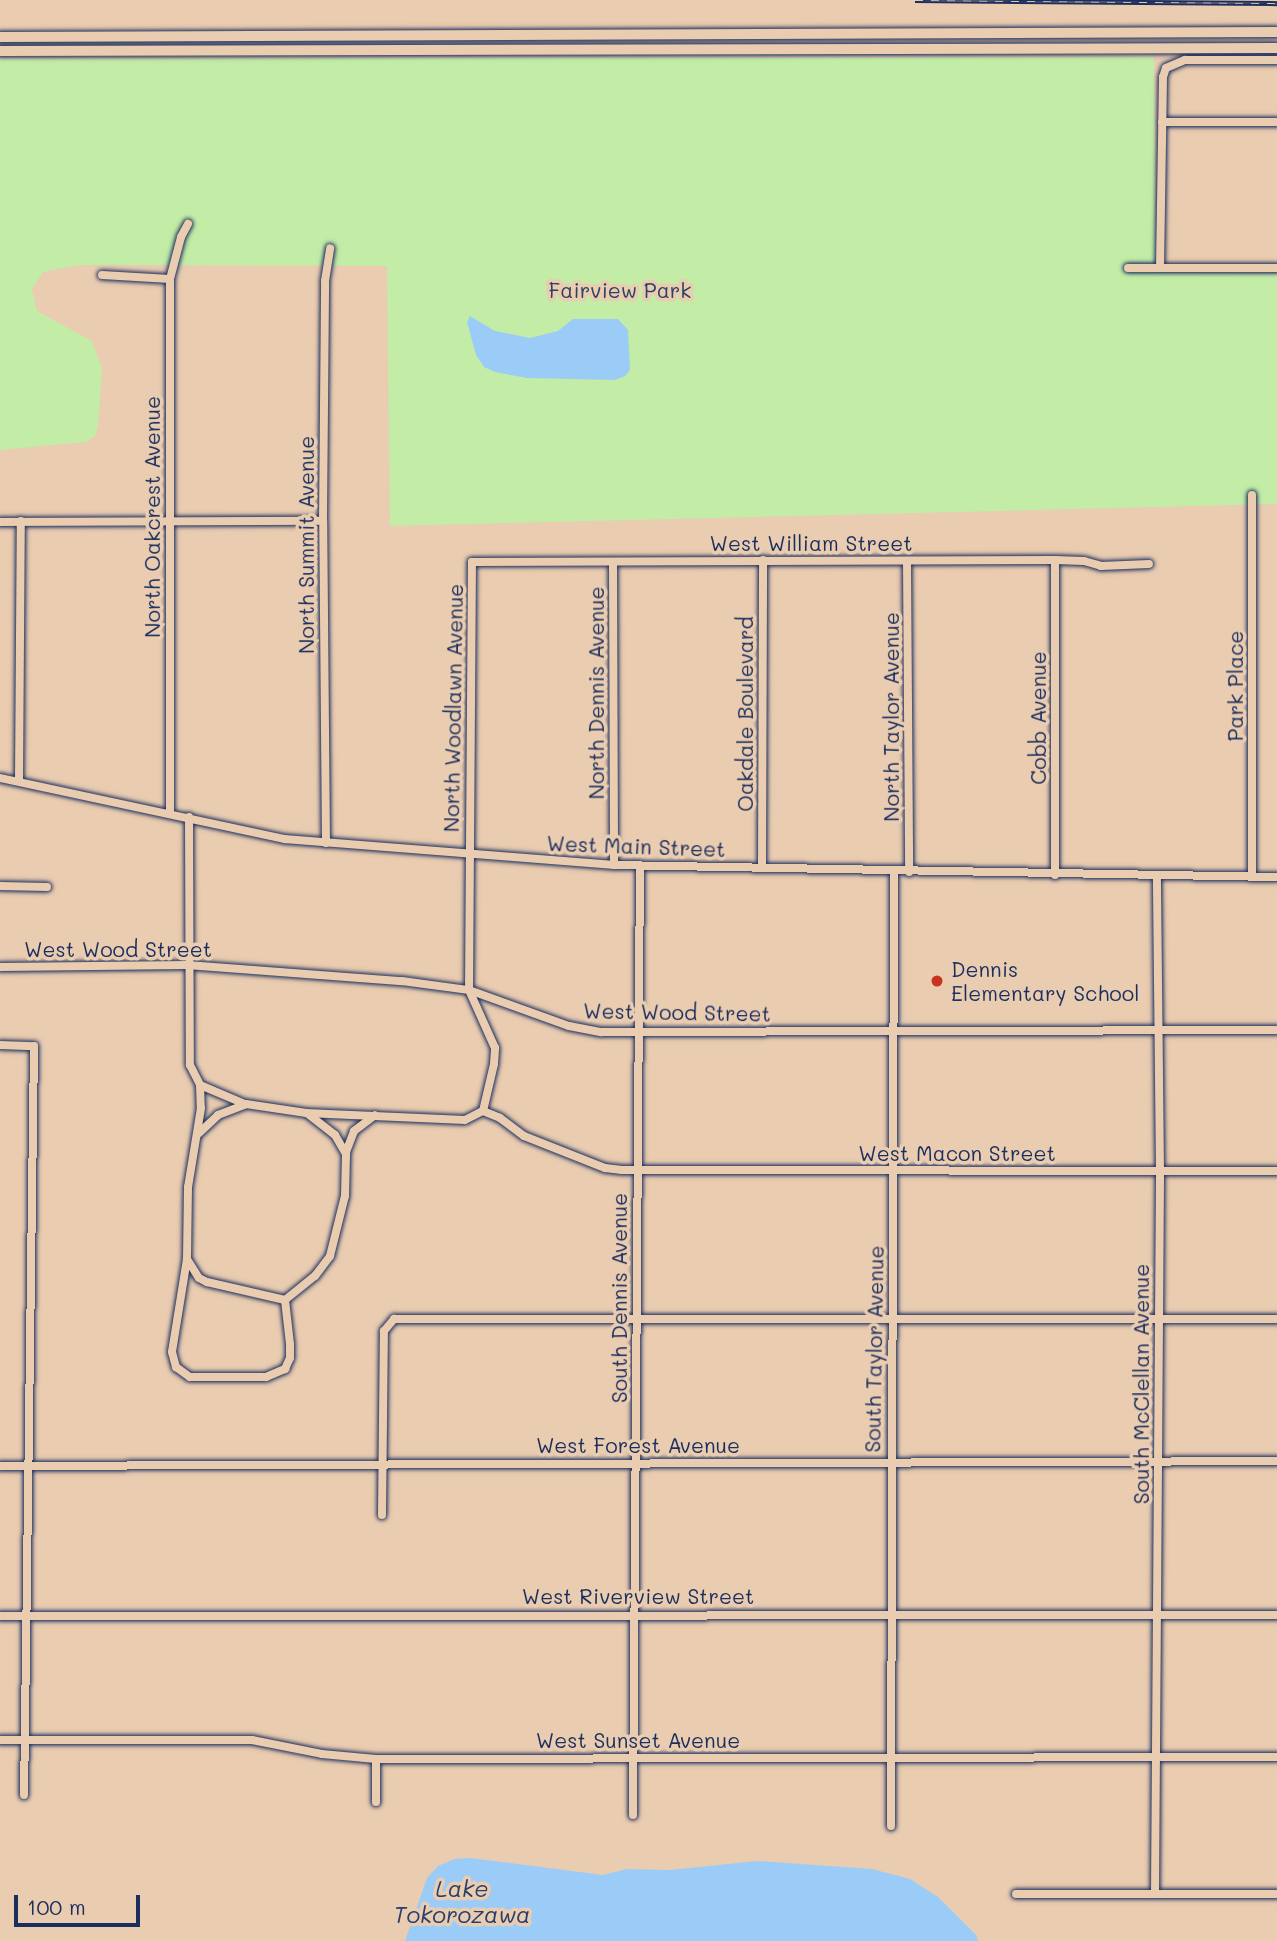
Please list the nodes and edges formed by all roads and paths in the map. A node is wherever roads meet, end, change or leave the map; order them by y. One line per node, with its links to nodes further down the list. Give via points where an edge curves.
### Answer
1 (1277, 32): 2 (main road)
2 (0, 37)
3 (1277, 48): 4 (main road)
4 (0, 51)
5 (1277, 60): 6 (street, via 1174,62 1163,77)
6 (1162, 122): 7 (street); 11 (street)
7 (1277, 122)
8 (188, 224): 14 (street, North Oakcrest Avenue)
9 (330, 248): 18 (street, North Summit Avenue, via 325,281)
10 (1128, 268): 11 (street)
11 (1160, 268): 12 (street)
12 (1277, 268)
13 (102, 275): 14 (street)
14 (170, 279): 16 (street, North Oakcrest Avenue)
15 (1252, 495): 39 (street, Park Place)
16 (169, 520): 17 (street); 18 (street); 28 (street, North Oakcrest Avenue)
17 (21, 521): 19 (street); 27 (street)
18 (323, 521): 30 (street, North Summit Avenue)
19 (0, 522)
20 (763, 560): 22 (street, West William Street); 24 (street, West William Street); 34 (street, Oakdale Boulevard)
21 (1055, 560): 22 (street, West William Street); 25 (street, West William Street, via 1101,566); 37 (street, Cobb Avenue)
22 (907, 561): 36 (street, North Taylor Avenue)
23 (472, 562): 24 (street, West William Street); 31 (street, North Woodlawn Avenue)
24 (613, 562): 32 (street, North Dennis Avenue)
25 (1149, 564)
26 (0, 778): 27 (street, West Main Street)
27 (19, 781): 28 (street, West Main Street)
28 (170, 813): 29 (street, West Main Street)
29 (189, 817): 30 (street, West Main Street, via 285,839); 43 (street)
30 (326, 843): 31 (street, West Main Street)
31 (469, 854): 32 (street, West Main Street); 45 (street, North Woodlawn Avenue)
32 (614, 865): 33 (street, West Main Street)
33 (640, 866): 34 (street, West Main Street); 48 (street, South Dennis Avenue)
34 (762, 868): 35 (street, West Main Street)
35 (894, 872): 36 (street, West Main Street); 49 (street, South Taylor Avenue)
36 (909, 872): 37 (street, West Main Street)
37 (1055, 875): 38 (street, West Main Street)
38 (1157, 875): 39 (street, West Main Street); 46 (street, South McClellan Avenue)
39 (1252, 877): 40 (street, West Main Street)
40 (1277, 877)
41 (0, 886): 42 (street)
42 (47, 887)
43 (187, 965): 44 (street, West Wood Street); 45 (street, West Wood Street); 51 (street, via 190,1065)
44 (0, 967)
45 (469, 990): 48 (street, West Wood Street, via 585,1031); 53 (street, via 495,1048)
46 (1158, 1030): 47 (street, West Wood Street); 49 (street, West Wood Street); 61 (street, South McClellan Avenue)
47 (1277, 1030)
48 (639, 1032): 49 (street, West Wood Street); 58 (street, South Dennis Avenue)
49 (892, 1032): 59 (street, South Taylor Avenue)
50 (0, 1045): 74 (street, via 34,1046)
51 (200, 1085): 52 (street); 56 (street)
52 (246, 1104): 54 (street); 56 (street, via 218,1115)
53 (483, 1111): 55 (street, via 465,1120); 58 (street, West Macon Street, via 524,1136 605,1168)
54 (306, 1113): 55 (street); 57 (street, via 335,1136)
55 (375, 1115): 57 (street, via 354,1131)
56 (199, 1133): 62 (street, via 188,1186)
57 (346, 1154): 63 (street, via 345,1196 330,1256 315,1276)
58 (637, 1170): 59 (street, West Macon Street); 66 (street, South Dennis Avenue)
59 (893, 1170): 61 (street, West Macon Street); 67 (street, South Taylor Avenue)
60 (1277, 1171): 61 (street, West Macon Street)
61 (1160, 1172): 64 (street, South McClellan Avenue)
62 (187, 1259): 63 (street, via 192,1271 207,1282); 63 (street, via 172,1353 176,1367 190,1377 265,1377 285,1368 290,1358)
63 (285, 1300)
64 (1158, 1319): 65 (street); 67 (street); 68 (street, South McClellan Avenue)
65 (1277, 1319)
66 (636, 1320): 67 (street); 70 (street, South Dennis Avenue); 72 (street, via 402,1318 387,1324)
67 (893, 1320): 71 (street, South Taylor Avenue)
68 (1158, 1461): 69 (street, West Forest Avenue); 71 (street, West Forest Avenue); 78 (street, South McClellan Avenue)
69 (1277, 1461)
70 (636, 1462): 71 (street, West Forest Avenue); 72 (street, West Forest Avenue); 76 (street, South Dennis Avenue)
71 (890, 1462): 77 (street, South Taylor Avenue)
72 (383, 1465): 74 (street, West Forest Avenue); 75 (street)
73 (0, 1466): 74 (street, West Forest Avenue)
74 (29, 1466): 81 (street)
75 (383, 1515)
76 (635, 1613): 77 (street, West Riverview Street); 81 (street, West Riverview Street); 87 (street, South Dennis Avenue)
77 (890, 1613): 78 (street, West Riverview Street); 84 (street, South Taylor Avenue)
78 (1157, 1614): 79 (street, West Riverview Street); 85 (street, South McClellan Avenue)
79 (1277, 1615)
80 (0, 1616): 81 (street, West Riverview Street)
81 (26, 1616): 83 (street)
82 (0, 1740): 83 (street, West Sunset Avenue)
83 (24, 1740): 88 (street, West Sunset Avenue, via 252,1740); 89 (street)
84 (890, 1757): 85 (street, West Sunset Avenue); 87 (street, West Sunset Avenue); 92 (street, South Taylor Avenue)
85 (1156, 1757): 86 (street, West Sunset Avenue); 94 (street, South McClellan Avenue)
86 (1277, 1757)
87 (634, 1758): 88 (street, West Sunset Avenue); 91 (street, South Dennis Avenue)
88 (376, 1759): 90 (street)
89 (24, 1795)
90 (376, 1801)
91 (633, 1815)
92 (891, 1826)
93 (1016, 1894): 94 (street)
94 (1155, 1894): 95 (street)
95 (1277, 1894)

